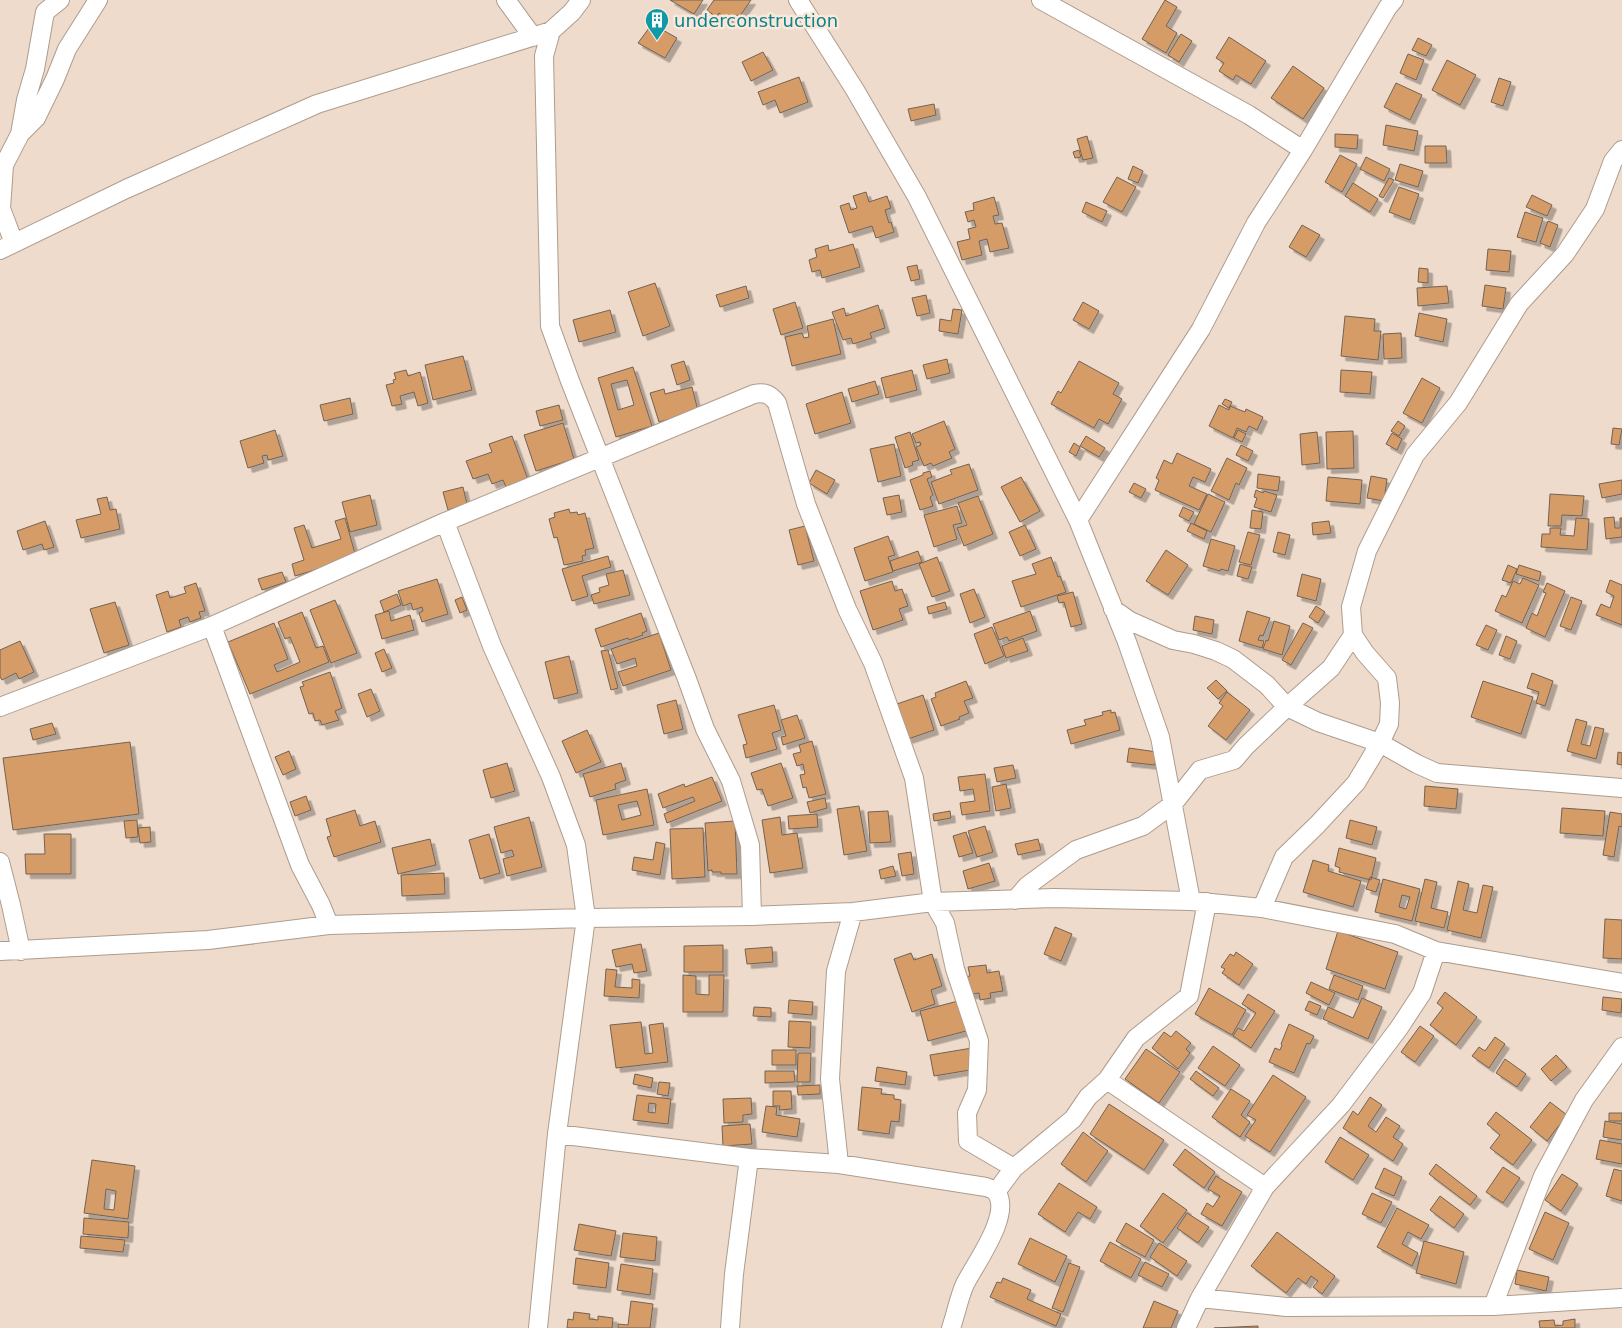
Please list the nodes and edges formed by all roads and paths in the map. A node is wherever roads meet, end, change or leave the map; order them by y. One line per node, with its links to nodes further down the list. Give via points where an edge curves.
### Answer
1 (60, 0): 10 (street, via 46,12)
2 (98, 0): 10 (street, via 67,49 36,118)
3 (506, 0): 9 (street)
4 (581, 0): 8 (street)
5 (798, 0): 16 (street, via 917,197)
6 (1040, 0): 11 (street, via 1249,116)
7 (1394, 0): 11 (street)
8 (551, 31): 9 (street); 15 (street, via 544,56 550,326)
9 (533, 37): 14 (street, via 316,104)
10 (20, 134): 13 (street, via 4,165)
11 (1303, 150): 16 (street, via 1256,223 1201,329)
12 (1622, 150): 20 (street, via 1613,161 1594,209 1564,254 1520,304 1458,403 1415,455 1367,551 1351,607)
13 (1, 207): 14 (street)
14 (7, 246)
15 (600, 458): 17 (street); 28 (street, via 754,394 770,395 777,403 806,504 847,609 873,663 914,778); 32 (street, via 705,729 731,781 750,845)
16 (1078, 520): 18 (street)
17 (445, 522): 19 (street); 33 (street, via 492,646 551,776 576,845)
18 (1113, 609): 22 (street, via 1130,621 1173,640 1194,644 1233,659 1267,685); 25 (street, via 1160,737)
19 (212, 626): 21 (street); 34 (street, via 300,865)
20 (1353, 635): 22 (street, via 1331,668); 23 (street, via 1387,678 1389,724)
21 (0, 707)
22 (1287, 707): 23 (street, via 1318,722); 25 (street, via 1234,760 1200,770)
23 (1380, 743): 24 (street, via 1437,773); 30 (street, via 1356,783 1284,857)
24 (1622, 788)
25 (1173, 804): 27 (street, via 1143,826 1076,850 1027,886); 29 (street)
26 (0, 862): 35 (street)
27 (1015, 900): 28 (street); 29 (street)
28 (933, 902): 31 (street); 44 (street, via 945,923 955,969 979,1041 977,1090 966,1113 968,1141)
29 (1199, 902): 30 (street); 40 (street, via 1204,925 1189,996 1136,1038)
30 (1262, 908): 36 (street, via 1395,934)
31 (853, 912): 32 (street); 43 (street, via 836,971 830,1069)
32 (752, 916): 33 (street)
33 (586, 918): 34 (street); 41 (street)
34 (329, 925): 35 (street, via 208,940)
35 (21, 950): 37 (street)
36 (1436, 951): 38 (street); 45 (street, via 1422,992 1398,1028 1341,1105)
37 (0, 952)
38 (1622, 983)
39 (1622, 1047): 49 (street, via 1584,1100 1543,1176)
40 (1107, 1080): 44 (street, via 1088,1097 1073,1119); 45 (street)
41 (557, 1134): 42 (street); 50 (street)
42 (749, 1158): 43 (street); 51 (street)
43 (839, 1164): 46 (street, via 986,1187)
44 (1014, 1168): 46 (street)
45 (1265, 1187): 47 (street)
46 (996, 1192): 52 (street, via 1000,1214 965,1285)
47 (1200, 1298): 49 (street, via 1286,1307); 53 (street)
48 (1622, 1298): 49 (street)
49 (1493, 1306)
50 (538, 1328)
51 (730, 1328)
52 (951, 1328)
53 (1186, 1328)

